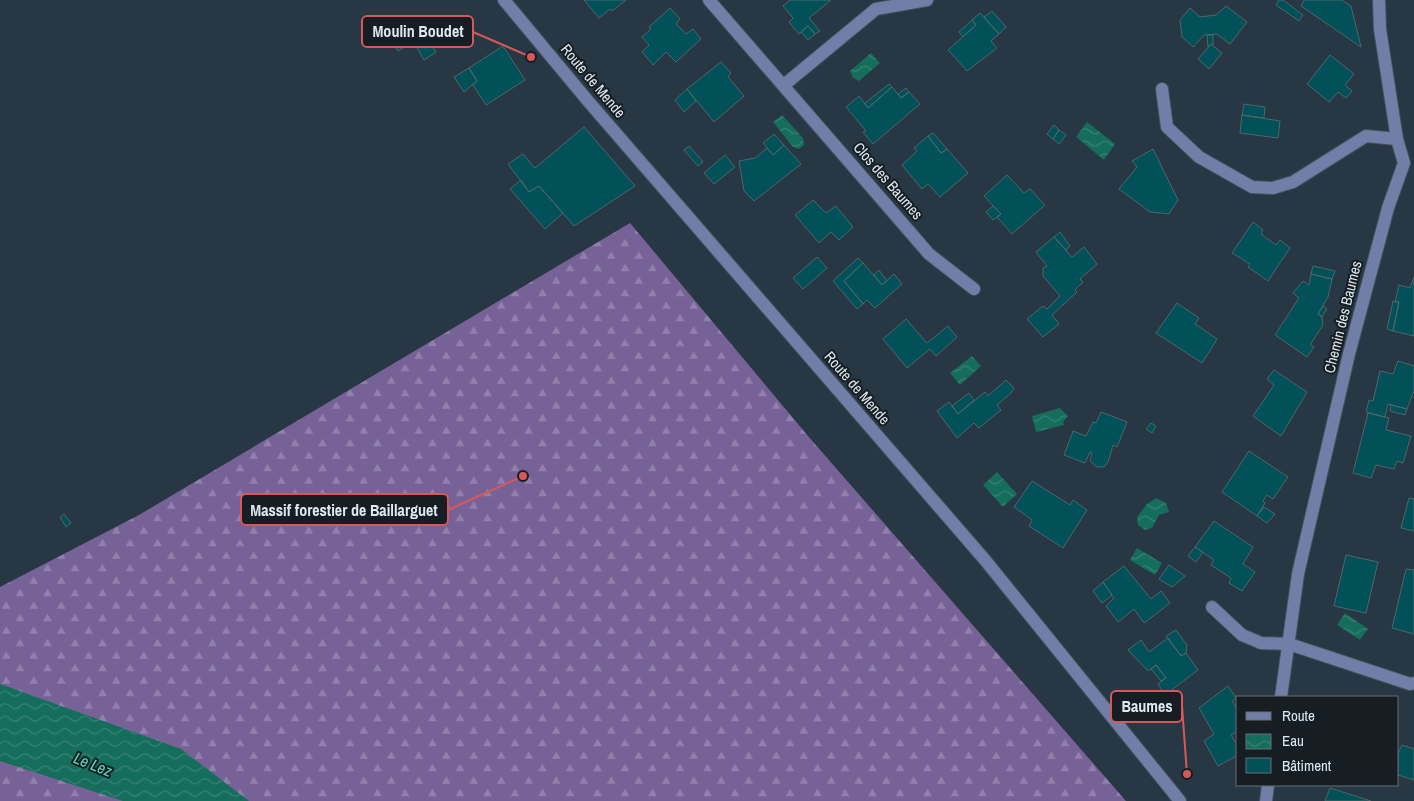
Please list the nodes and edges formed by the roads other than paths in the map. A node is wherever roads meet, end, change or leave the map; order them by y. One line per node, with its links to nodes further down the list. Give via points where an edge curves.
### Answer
1 (504, 0): 15 (street, Route de Mende, via 588,102 986,560)
2 (709, 0): 5 (street, Clos des Baumes)
3 (927, 0): 5 (street, via 876,9)
4 (1379, 0): 7 (street, Chemin des Baumes, via 1380,29)
5 (784, 85): 9 (street, Clos des Baumes, via 929,254)
6 (1162, 89): 7 (street, via 1167,126 1199,156 1252,187 1272,188 1293,182 1366,136)
7 (1397, 139): 8 (street, Chemin des Baumes)
8 (1409, 162): 11 (street, Chemin des Baumes, via 1388,208 1347,364 1298,574)
9 (974, 289)
10 (1212, 607): 11 (street, via 1242,635 1261,643)
11 (1289, 644): 12 (street); 13 (street, Chemin des Baumes)
12 (1414, 683)
13 (1281, 696)
14 (1268, 786): 16 (street)
15 (1180, 801)
16 (1266, 801)

